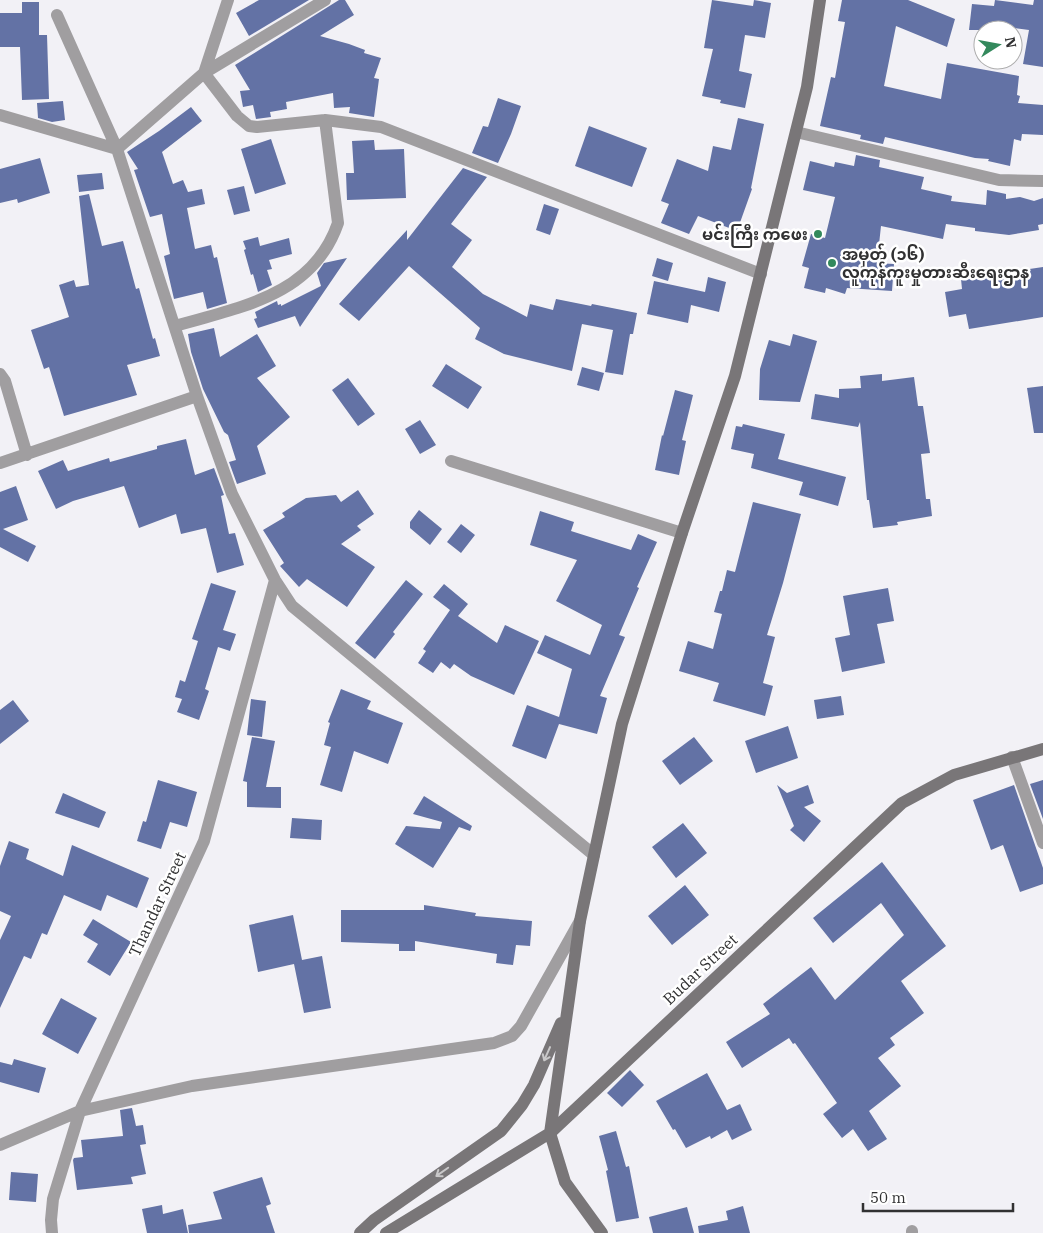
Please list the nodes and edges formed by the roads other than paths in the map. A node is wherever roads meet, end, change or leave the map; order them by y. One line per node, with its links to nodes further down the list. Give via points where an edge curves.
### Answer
1 (228, 0): 5 (street)
2 (325, 0): 5 (street)
3 (820, 0): 8 (main road, via 807,87)
4 (57, 15): 9 (street)
5 (204, 73): 7 (street, via 237,116 249,126); 9 (street)
6 (0, 114): 9 (street)
7 (326, 120): 11 (street, via 381,128); 12 (street, via 338,223 333,239 311,268 287,288 258,302)
8 (796, 132): 10 (street, via 999,180); 11 (main road)
9 (117, 149): 12 (street)
10 (1043, 181)
11 (761, 274): 18 (main road, via 735,376)
12 (174, 326): 14 (street)
13 (0, 374): 15 (street)
14 (197, 396): 15 (street); 19 (street, via 232,494)
15 (27, 454): 17 (street)
16 (451, 461): 18 (street)
17 (0, 463)
18 (682, 533): 23 (main road, via 622,724)
19 (275, 580): 23 (street, via 292,606); 26 (street, Thandar Street, via 204,841)
20 (1043, 749): 21 (main road, Budar Street)
21 (1012, 757): 22 (street); 27 (main road, Budar Street, via 954,775 902,802)
22 (1043, 843)
23 (594, 855): 24 (main road)
24 (580, 921): 25 (main road); 26 (street, via 521,1026 512,1036 494,1043 192,1086)
25 (568, 1009): 27 (main road); 30 (main road, one-way to 30, via 534,1084 501,1131)
26 (80, 1111): 28 (street); 29 (street, Thandar Street, via 53,1199)
27 (550, 1133): 31 (main road, Budar Street); 32 (main road, via 565,1182)
28 (0, 1145)
29 (52, 1233)
30 (360, 1233)
31 (386, 1233)
32 (602, 1233)

